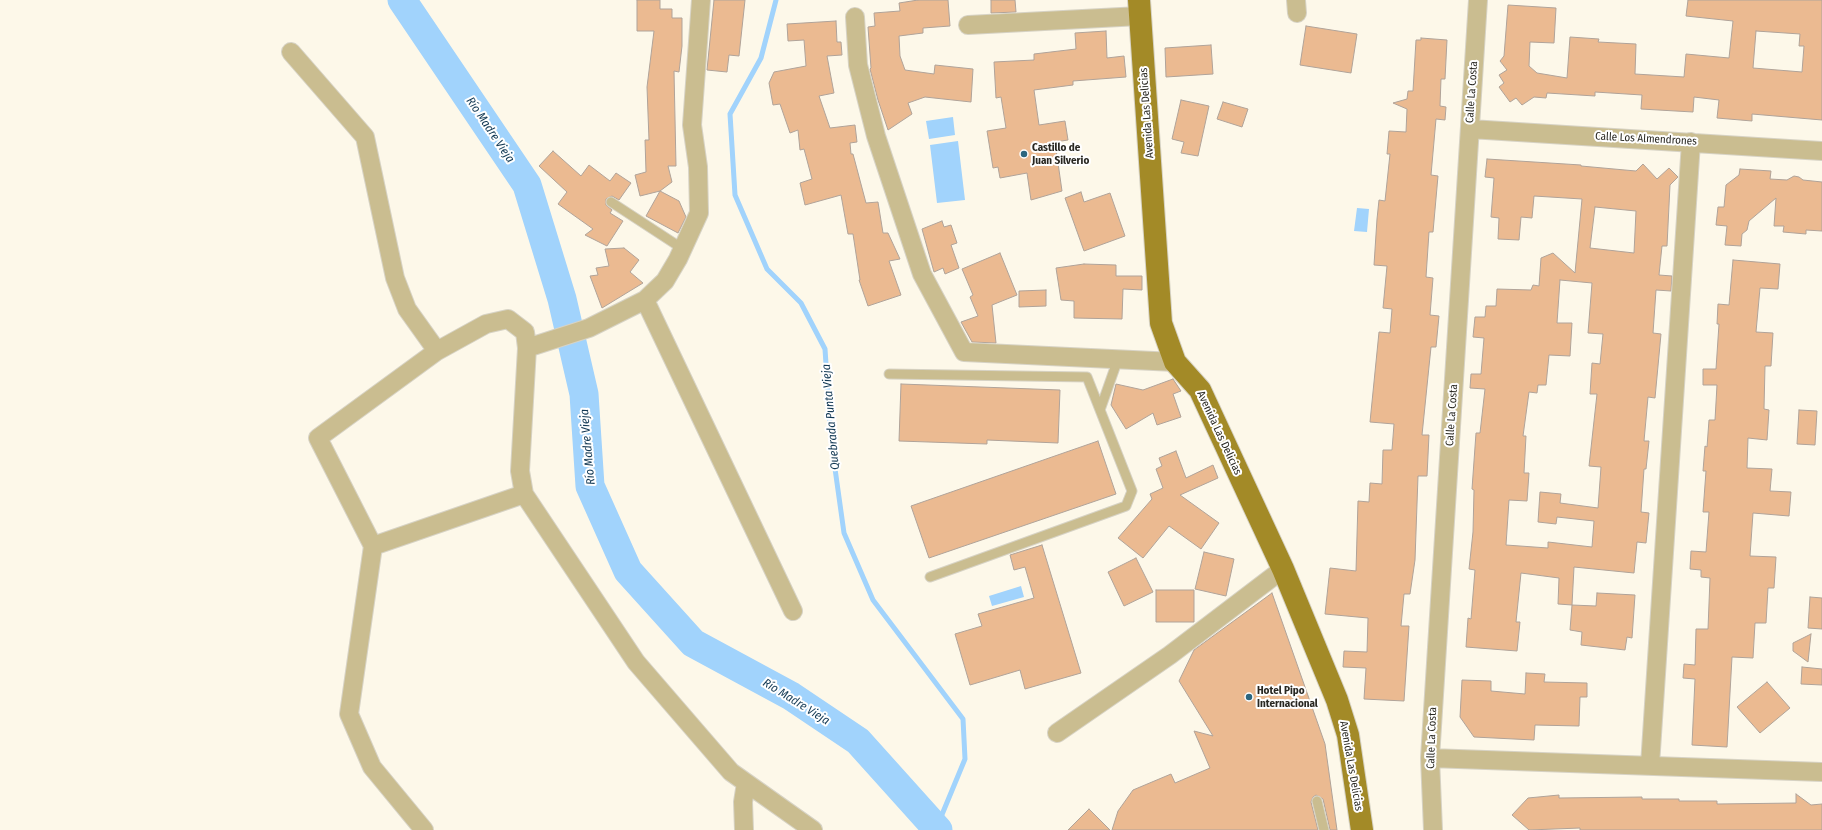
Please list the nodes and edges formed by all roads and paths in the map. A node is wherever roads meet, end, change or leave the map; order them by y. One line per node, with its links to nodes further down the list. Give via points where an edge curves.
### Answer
1 (700, 0): 11 (street, via 692,125 698,167 699,213)
2 (1478, 0): 7 (street, Calle La Costa)
3 (1140, 8): 5 (street); 16 (main road, Avenida Las Delicias, via 1161,323)
4 (855, 17): 15 (street, via 858,65 876,136 922,274 964,352)
5 (968, 25)
6 (292, 52): 14 (street, via 365,137 395,278 407,308)
7 (1470, 129): 8 (street, Calle Los Almendrones); 25 (street, Calle La Costa)
8 (1691, 142): 9 (street, Calle Los Almendrones); 26 (street)
9 (1822, 151)
10 (611, 202): 11 (lane)
11 (683, 249): 12 (street, via 665,281)
12 (645, 300): 13 (street, via 589,328); 23 (street)
13 (527, 348): 14 (street, via 525,332 508,319 486,324); 19 (street, via 520,471)
14 (437, 351): 20 (street, via 318,438)
15 (1118, 359): 16 (street); 18 (lane)
16 (1174, 362): 21 (main road, Avenida Las Delicias, via 1200,390)
17 (889, 374): 18 (lane, via 1087,377)
18 (1100, 410): 22 (lane, via 1132,491 1126,506)
19 (524, 494): 20 (street); 28 (street, via 636,662 731,772)
20 (373, 546): 30 (street, via 349,714 372,768)
21 (1282, 569): 24 (street, via 1170,655); 34 (main road, Avenida Las Delicias, via 1337,700 1348,735)
22 (930, 577)
23 (793, 611)
24 (1057, 733)
25 (1430, 758): 26 (street); 35 (street, Calle La Costa)
26 (1650, 765): 27 (street)
27 (1822, 772)
28 (746, 783): 31 (street, via 743,802); 32 (street)
29 (1317, 801): 33 (lane)
30 (424, 830)
31 (744, 830)
32 (813, 830)
33 (1324, 830)
34 (1362, 830)
35 (1433, 830)

